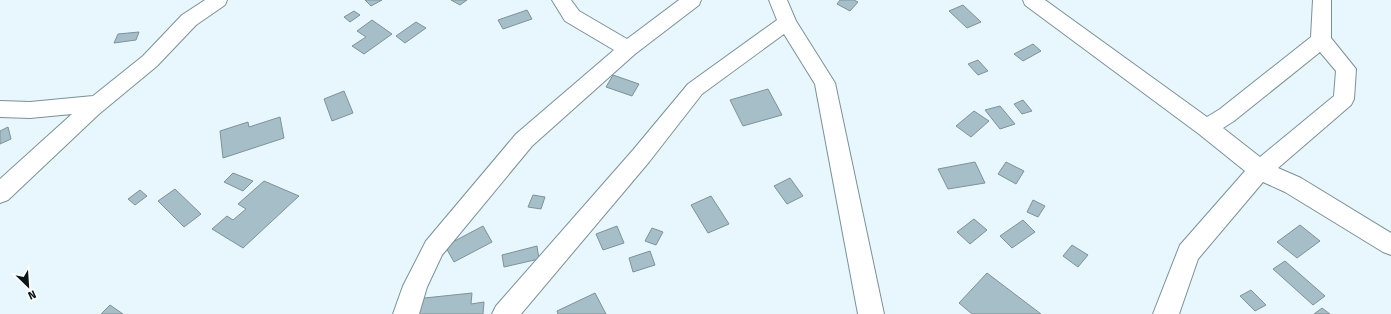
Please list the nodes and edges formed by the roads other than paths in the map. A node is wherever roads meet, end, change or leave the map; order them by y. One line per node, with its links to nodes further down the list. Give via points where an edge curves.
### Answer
1 (218, 0): 10 (street, via 189,20 150,61)
2 (561, 0): 9 (street, via 572,16)
3 (692, 0): 9 (street)
4 (778, 0): 7 (street)
5 (1032, 0): 12 (street)
6 (1322, 0): 8 (street)
7 (787, 22): 17 (street, via 695,89); 18 (street, via 825,83)
8 (1321, 40): 12 (street); 13 (street, via 1346,69 1344,99)
9 (628, 49): 16 (street, via 524,140 434,248 415,286)
10 (99, 102): 11 (street, via 30,110); 14 (street)
11 (0, 110)
12 (1207, 128): 13 (street)
13 (1260, 170): 15 (street, via 1293,185); 19 (street, via 1188,253)
14 (0, 193)
15 (1391, 246)
16 (406, 314)
17 (506, 314)
18 (871, 314)
19 (1166, 314)

